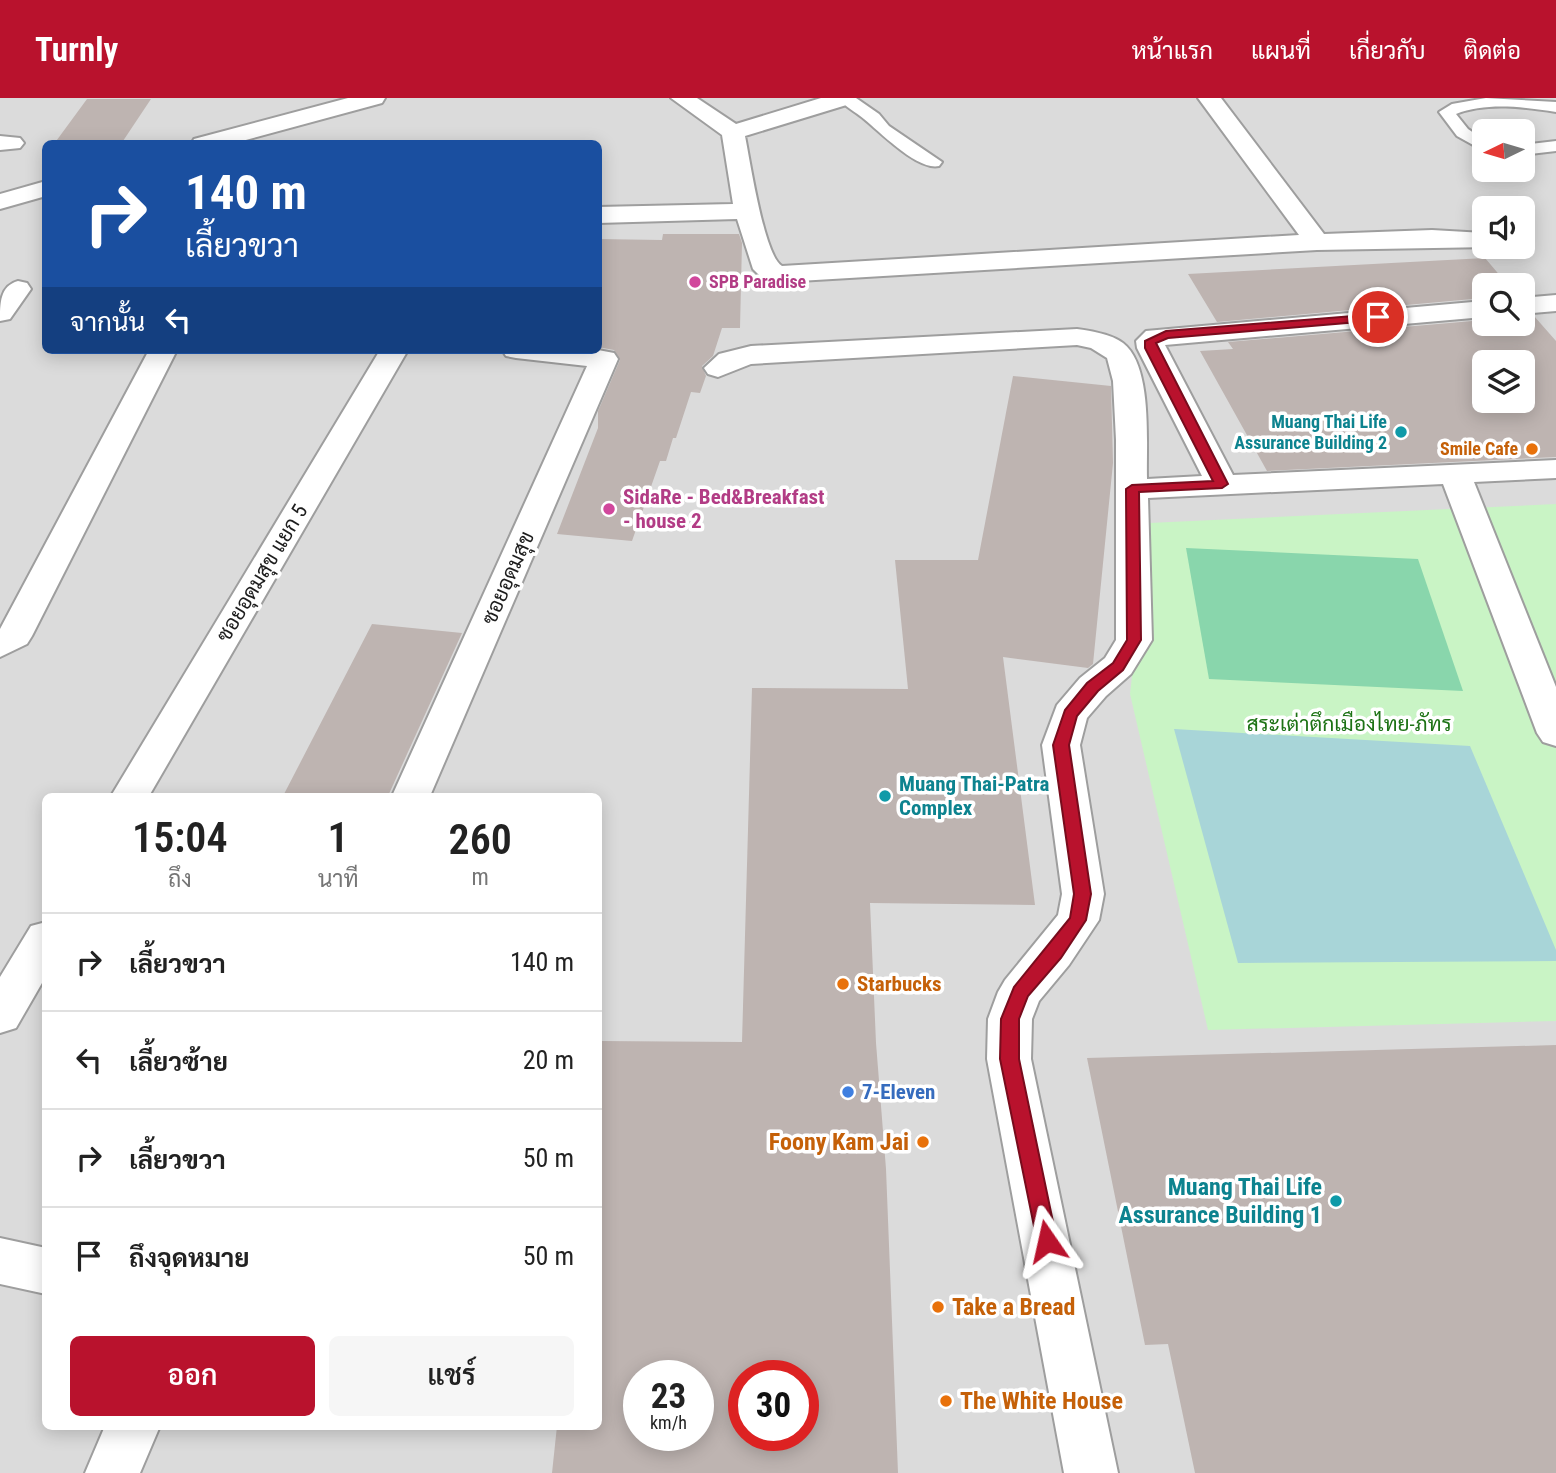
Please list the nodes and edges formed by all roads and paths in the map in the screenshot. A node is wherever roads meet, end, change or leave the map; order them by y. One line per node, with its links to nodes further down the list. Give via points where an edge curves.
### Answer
1 (374, 98): 7 (street)
2 (682, 98): 6 (street)
3 (845, 98): 6 (street); 11 (lane, via 883,130)
4 (1209, 98): 17 (street)
5 (1556, 107): 8 (lane, via 1478,102 1455,106 1447,112 1451,121)
6 (733, 132): 14 (street)
7 (239, 139)
8 (1472, 141)
9 (1556, 146): 10 (lane)
10 (1535, 148)
11 (933, 162)
12 (42, 189): 13 (street)
13 (0, 202)
14 (747, 211): 15 (street); 17 (street, via 762,263 782,274)
15 (602, 215)
16 (1472, 241): 17 (street)
17 (1317, 242)
18 (18, 289): 22 (street)
19 (1556, 303): 20 (street)
20 (1535, 305)
21 (1472, 310): 29 (street, via 1166,334 1150,341)
22 (0, 313)
23 (161, 354): 31 (street, via 15,636)
24 (392, 354): 33 (street, ซอยอุดมสุข แยก 5)
25 (555, 354): 34 (street, ซอยอุดมสุข, via 604,359)
26 (718, 368): 30 (street, via 729,359 751,355 1077,337 1107,344 1122,358 1127,382)
27 (1556, 469): 28 (street)
28 (1454, 472): 29 (street); 32 (street)
29 (1222, 484): 30 (street)
30 (1132, 489): 41 (street, via 1134,640 1118,666 1070,714 1061,745 1083,894 1078,920 1020,992 1010,1019 1009,1059)
31 (0, 645)
32 (1556, 733)
33 (132, 793)
34 (412, 793)
35 (42, 945): 36 (street)
36 (0, 1015)
37 (0, 1261): 38 (street)
38 (42, 1270)
39 (131, 1430): 40 (street)
40 (112, 1473)
41 (1091, 1473)

